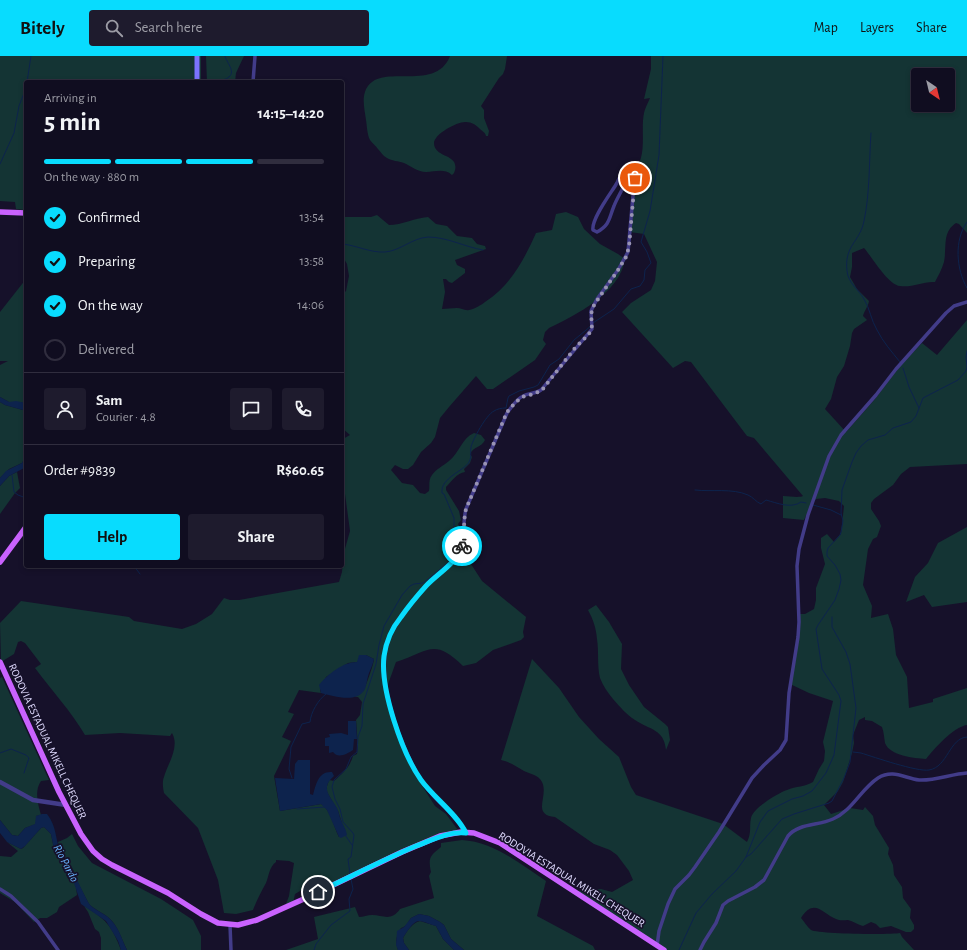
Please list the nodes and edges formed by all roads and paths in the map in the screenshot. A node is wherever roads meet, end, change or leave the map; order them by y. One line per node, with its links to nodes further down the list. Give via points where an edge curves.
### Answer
1 (197, 56): 3 (main road)
2 (255, 56): 4 (street)
3 (197, 80)
4 (253, 80)
5 (632, 169): 5 (street, via 623,172 606,199 593,224 593,230 596,232 610,221 627,173); 15 (street, via 635,174 628,252 591,311 592,329 542,390 522,397 507,412 466,509 464,538 458,555 409,606 387,643 384,656 385,686 411,763 432,794 460,822)
6 (0, 212): 7 (main road)
7 (24, 213)
8 (967, 302): 18 (street, via 954,306 946,313 896,369 841,435 830,456 808,515 799,549 799,622 789,693 786,740 780,750 752,778 689,876 675,889 659,931)
9 (24, 529): 10 (main road)
10 (0, 562)
11 (0, 662): 14 (main road, RODOVIA ESTADUAL MIKELL CHEQUER)
12 (967, 773): 22 (street, via 930,780 897,774 886,775 873,782 836,817 794,830 788,836 764,880 723,905)
13 (0, 782): 14 (street, via 33,800)
14 (66, 805): 17 (main road, RODOVIA ESTADUAL MIKELL CHEQUER, via 81,834 102,859 168,893 218,923)
15 (466, 833): 17 (main road, RODOVIA ESTADUAL MIKELL CHEQUER, via 440,836 257,920); 18 (main road, RODOVIA ESTADUAL MIKELL CHEQUER, via 474,833 500,843)
16 (0, 889): 19 (street, via 34,917)
17 (230, 925): 20 (street)
18 (659, 948): 21 (main road, RODOVIA ESTADUAL MIKELL CHEQUER)
19 (58, 950)
20 (231, 950)
21 (664, 950)
22 (700, 950)

